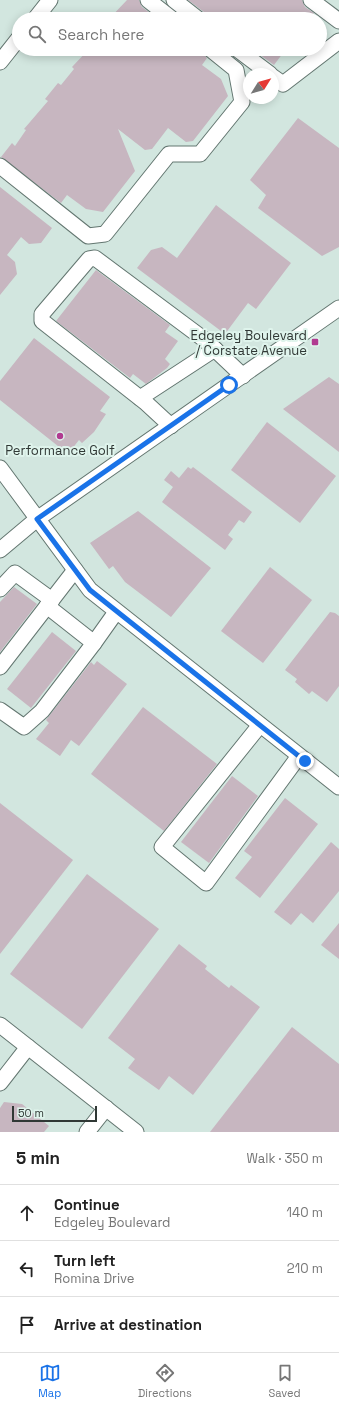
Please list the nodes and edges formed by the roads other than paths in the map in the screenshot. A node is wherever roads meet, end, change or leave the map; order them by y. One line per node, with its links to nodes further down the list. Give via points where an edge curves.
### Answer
1 (50, 0): 5 (street)
2 (148, 0): 6 (street)
3 (174, 0): 7 (street)
4 (311, 0): 8 (street)
5 (41, 12)
6 (163, 12)
7 (189, 12)
8 (339, 21)
9 (339, 40): 11 (street)
10 (12, 47): 15 (street)
11 (327, 49)
12 (219, 56): 18 (street, via 236,70 242,102 200,154 169,154 105,234 88,236)
13 (246, 56): 16 (street)
14 (319, 56): 17 (street, via 283,84)
15 (0, 62)
16 (262, 68)
17 (279, 81)
18 (0, 166)
19 (339, 308): 21 (street)
20 (215, 349): 21 (street); 22 (street); 22 (street, via 95,258 88,259 42,314 42,321)
21 (243, 376): 23 (street)
22 (140, 398): 23 (street)
23 (171, 426): 25 (street)
24 (0, 468): 25 (street)
25 (37, 519): 26 (street); 27 (street)
26 (0, 550)
27 (75, 570): 29 (street); 30 (street, via 90,590)
28 (0, 589): 29 (street, via 15,573)
29 (49, 603): 31 (street); 32 (street)
30 (116, 612): 31 (street); 34 (street)
31 (94, 643): 33 (street, via 42,711 24,727)
32 (0, 667)
33 (0, 710)
34 (260, 724): 35 (street); 35 (street, via 162,847 206,882)
35 (300, 756): 36 (street)
36 (339, 787)
37 (0, 1025): 38 (street)
38 (28, 1047): 39 (street); 40 (street)
39 (0, 1083)
40 (106, 1108): 41 (street); 42 (street)
41 (87, 1132)
42 (136, 1132)

